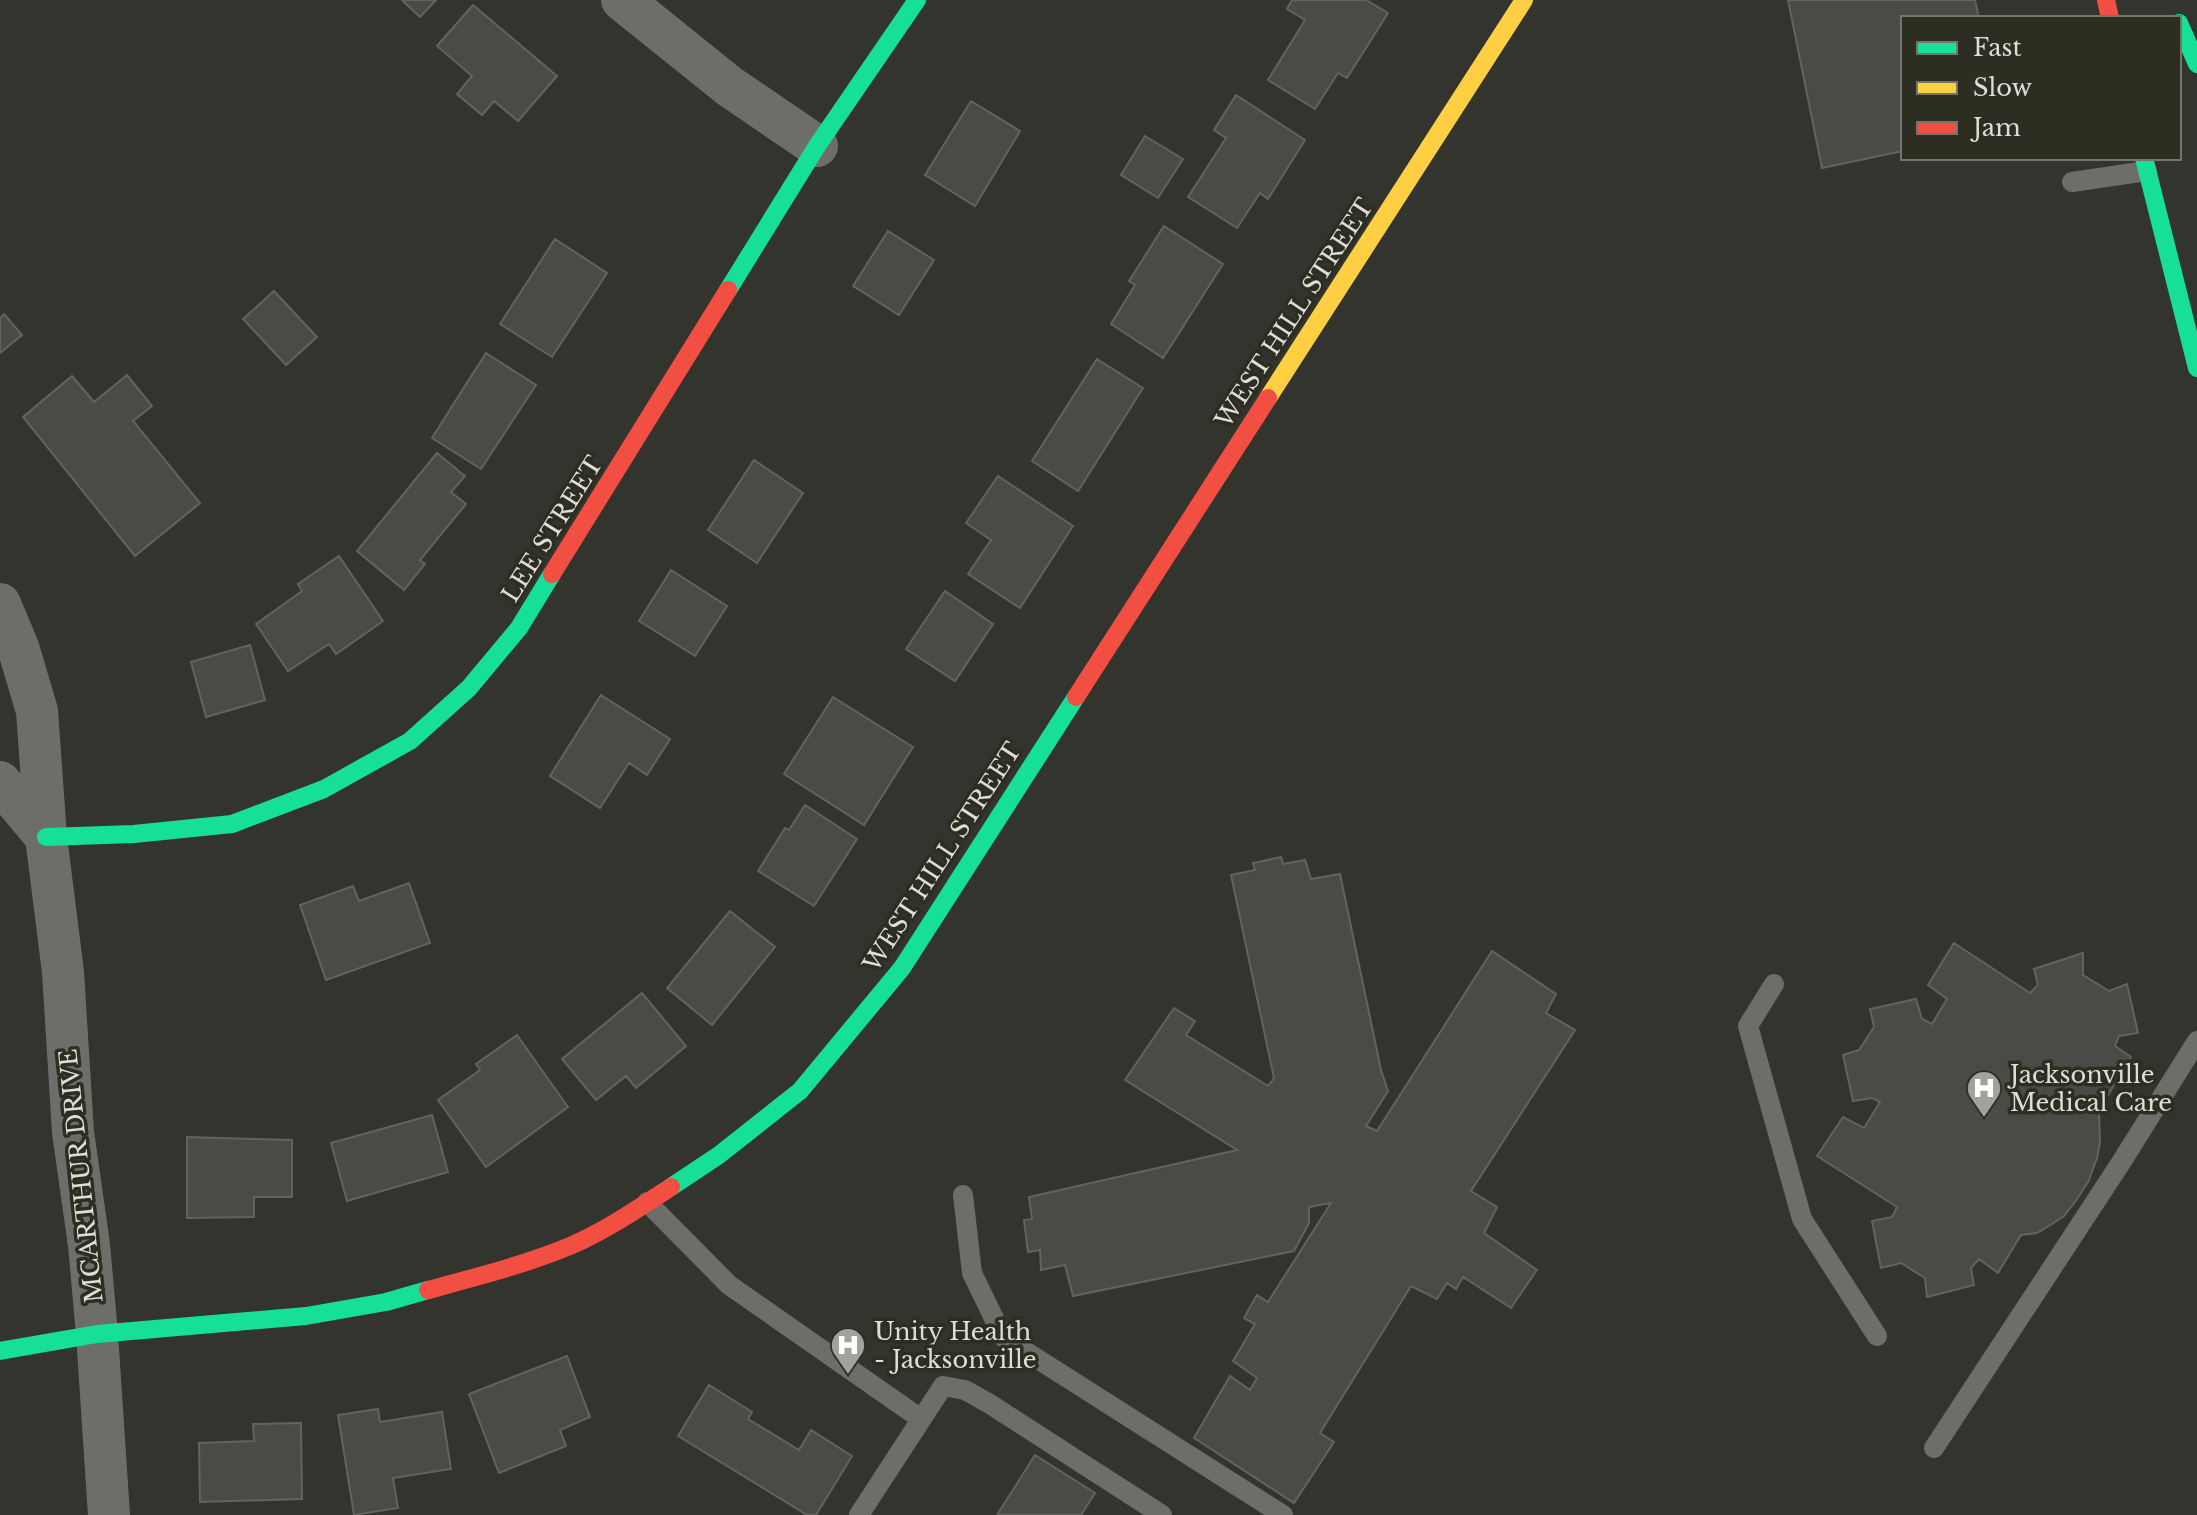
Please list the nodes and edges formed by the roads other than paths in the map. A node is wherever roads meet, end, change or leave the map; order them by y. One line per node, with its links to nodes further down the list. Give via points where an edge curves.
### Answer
1 (622, 0): 6 (street, via 729,86)
2 (917, 0): 6 (main road, LEE STREET)
3 (1524, 0): 16 (main road, WEST HILL STREET, via 902,968 800,1091 719,1155)
4 (2181, 28): 5 (main road)
5 (2197, 64)
6 (817, 146): 12 (main road, LEE STREET, via 519,628 469,688 410,741 324,789 232,824)
7 (2145, 164): 8 (lane); 9 (main road)
8 (2072, 182)
9 (2197, 368)
10 (0, 604): 12 (street, MCARTHUR DRIVE, via 37,711)
11 (0, 782): 12 (street)
12 (46, 837): 17 (street, MCARTHUR DRIVE)
13 (1774, 984): 18 (lane, via 1748,1026 1802,1219)
14 (2197, 1041): 21 (lane)
15 (963, 1195): 25 (lane, via 972,1273 1003,1337)
16 (647, 1202): 17 (main road, WEST HILL STREET, via 572,1245 386,1302 306,1316); 20 (lane, via 729,1285)
17 (97, 1334): 19 (main road, WEST HILL STREET); 22 (street, MCARTHUR DRIVE)
18 (1877, 1336)
19 (0, 1351)
20 (921, 1419): 23 (lane); 24 (lane, via 943,1386 965,1390)
21 (1934, 1448)
22 (109, 1515)
23 (859, 1515)
24 (1162, 1515)
25 (1283, 1515)

